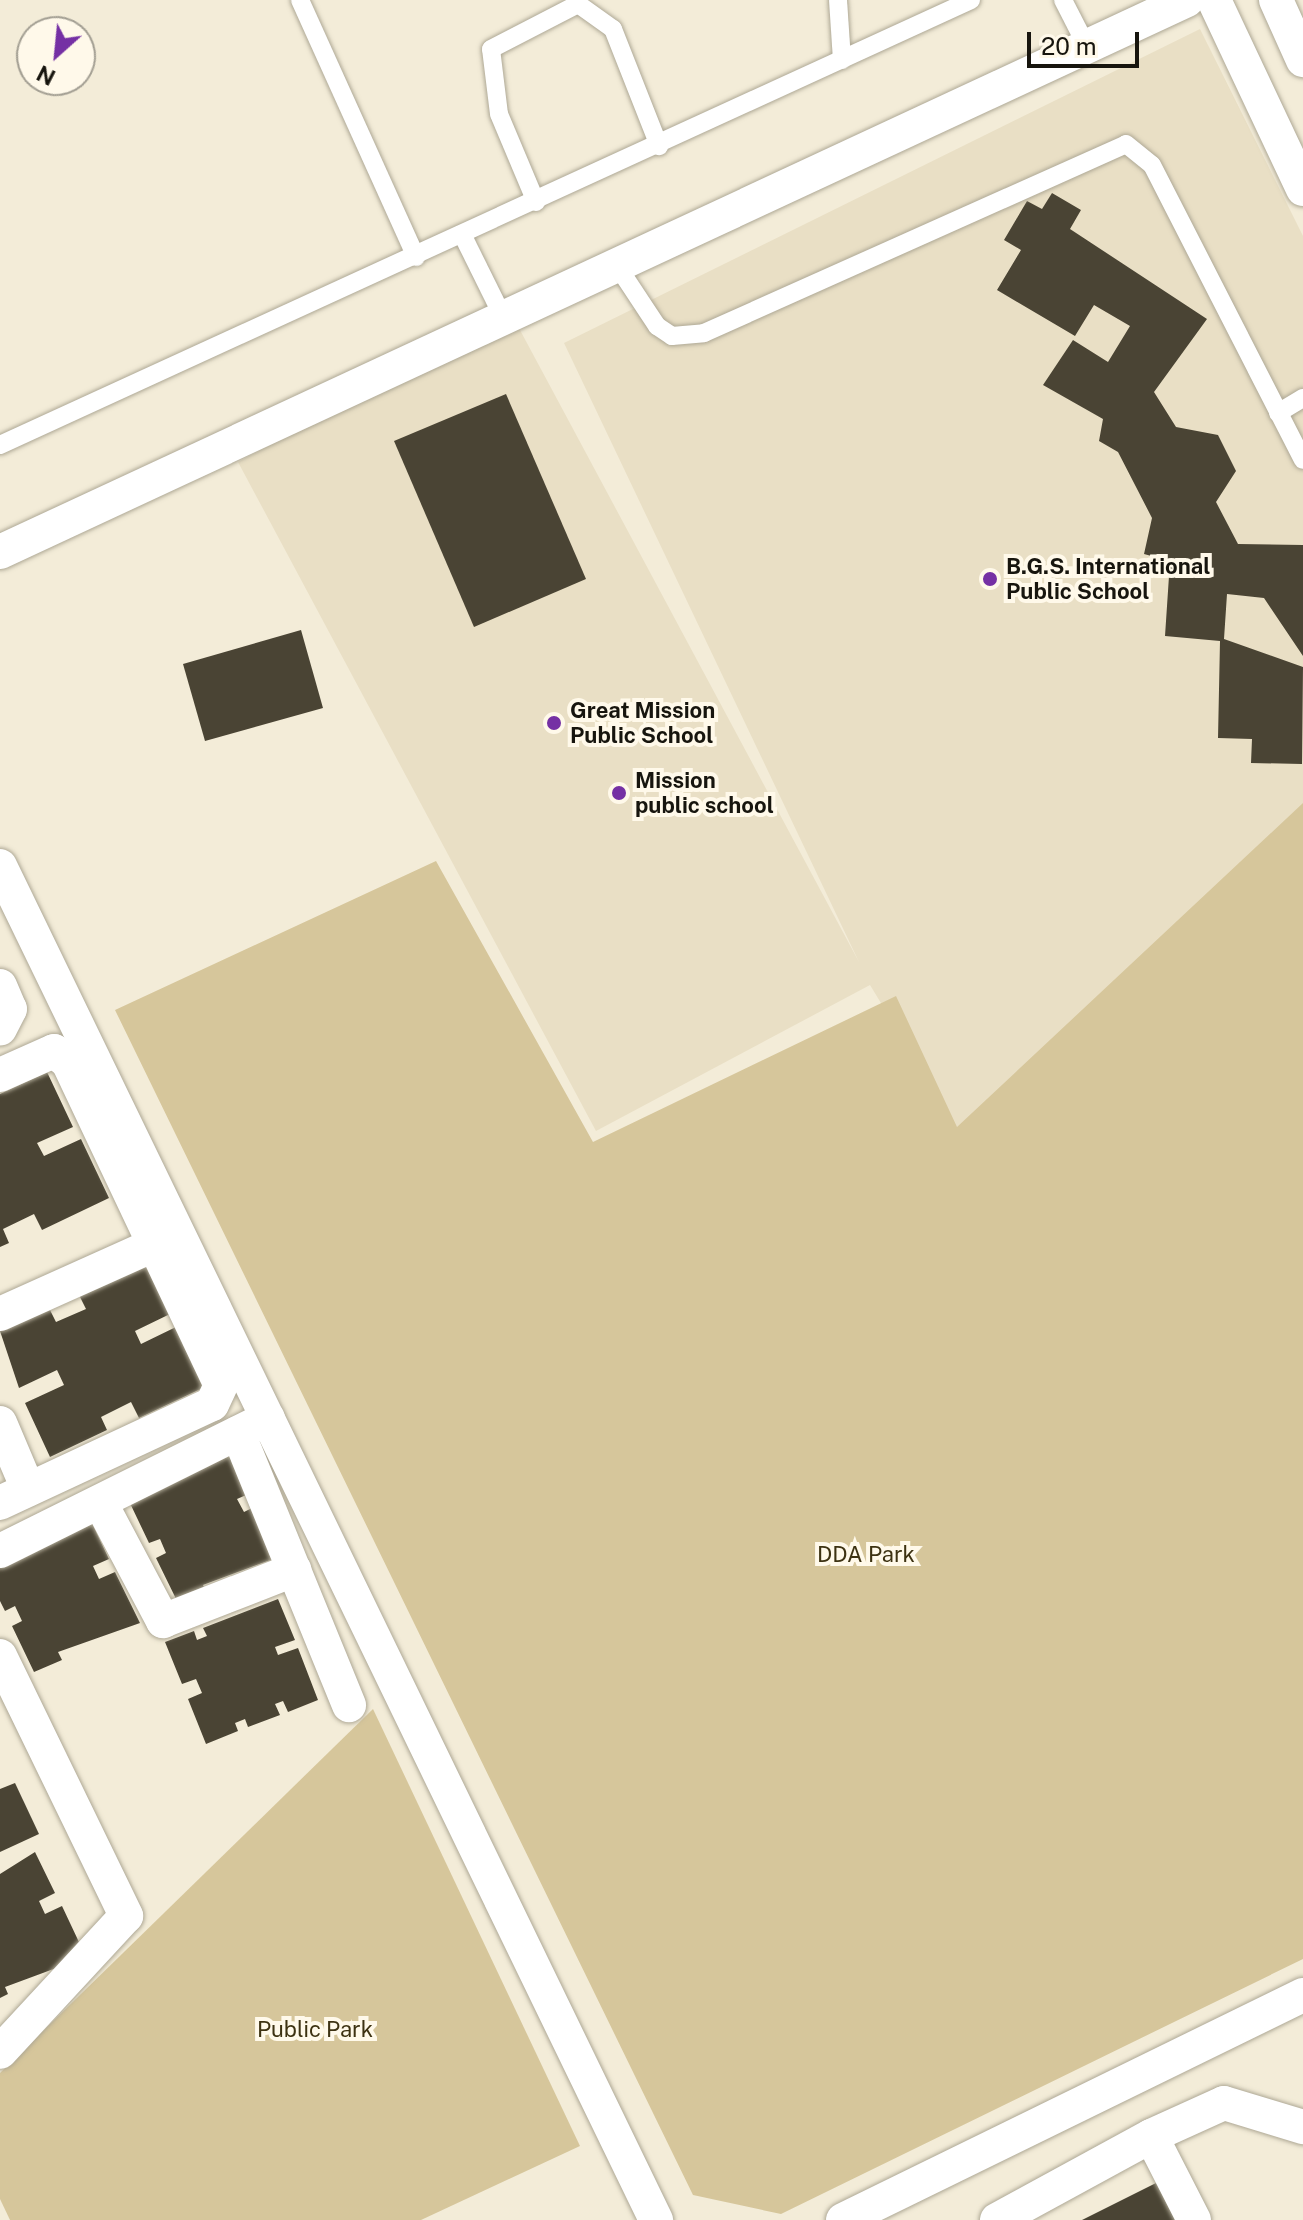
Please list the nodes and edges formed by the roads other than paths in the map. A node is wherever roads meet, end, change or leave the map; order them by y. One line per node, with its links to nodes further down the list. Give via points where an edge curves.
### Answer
1 (300, 0): 15 (lane)
2 (838, 0): 10 (lane)
3 (971, 0): 10 (lane)
4 (1063, 0): 8 (lane)
5 (1187, 0): 8 (street)
6 (1214, 0): 12 (street)
7 (1276, 0): 9 (street)
8 (1087, 47): 16 (street)
9 (1301, 48)
10 (842, 60): 11 (lane)
11 (659, 146): 13 (lane); 13 (lane, via 613,29 578,4 491,49 499,114)
12 (1303, 189)
13 (536, 202): 14 (lane)
14 (463, 236): 15 (lane); 17 (lane)
15 (416, 257): 20 (lane)
16 (618, 267): 17 (street); 19 (lane, via 657,326 672,336 704,333 1126,144 1152,165)
17 (504, 319): 22 (street)
18 (1303, 398): 19 (lane)
19 (1278, 413): 21 (lane)
20 (0, 445)
21 (1303, 460)
22 (0, 552)
23 (0, 866): 27 (street)
24 (0, 986): 25 (street, via 10,1009)
25 (0, 1029)
26 (0, 1075): 27 (street, via 54,1051 68,1062)
27 (165, 1240): 28 (street); 30 (street); 31 (street, via 221,1395)
28 (0, 1314)
29 (0, 1423): 31 (street)
30 (253, 1425): 32 (street); 34 (street); 41 (street)
31 (14, 1496)
32 (100, 1502): 33 (street); 34 (street, via 163,1621)
33 (0, 1551)
34 (294, 1570): 36 (street)
35 (0, 1656): 38 (street, via 126,1916)
36 (349, 1705)
37 (1303, 1995): 42 (street)
38 (0, 2052)
39 (1303, 2127): 40 (street, via 1224,2103)
40 (1151, 2136): 43 (street); 44 (street)
41 (656, 2220)
42 (843, 2220)
43 (997, 2220)
44 (1194, 2220)

